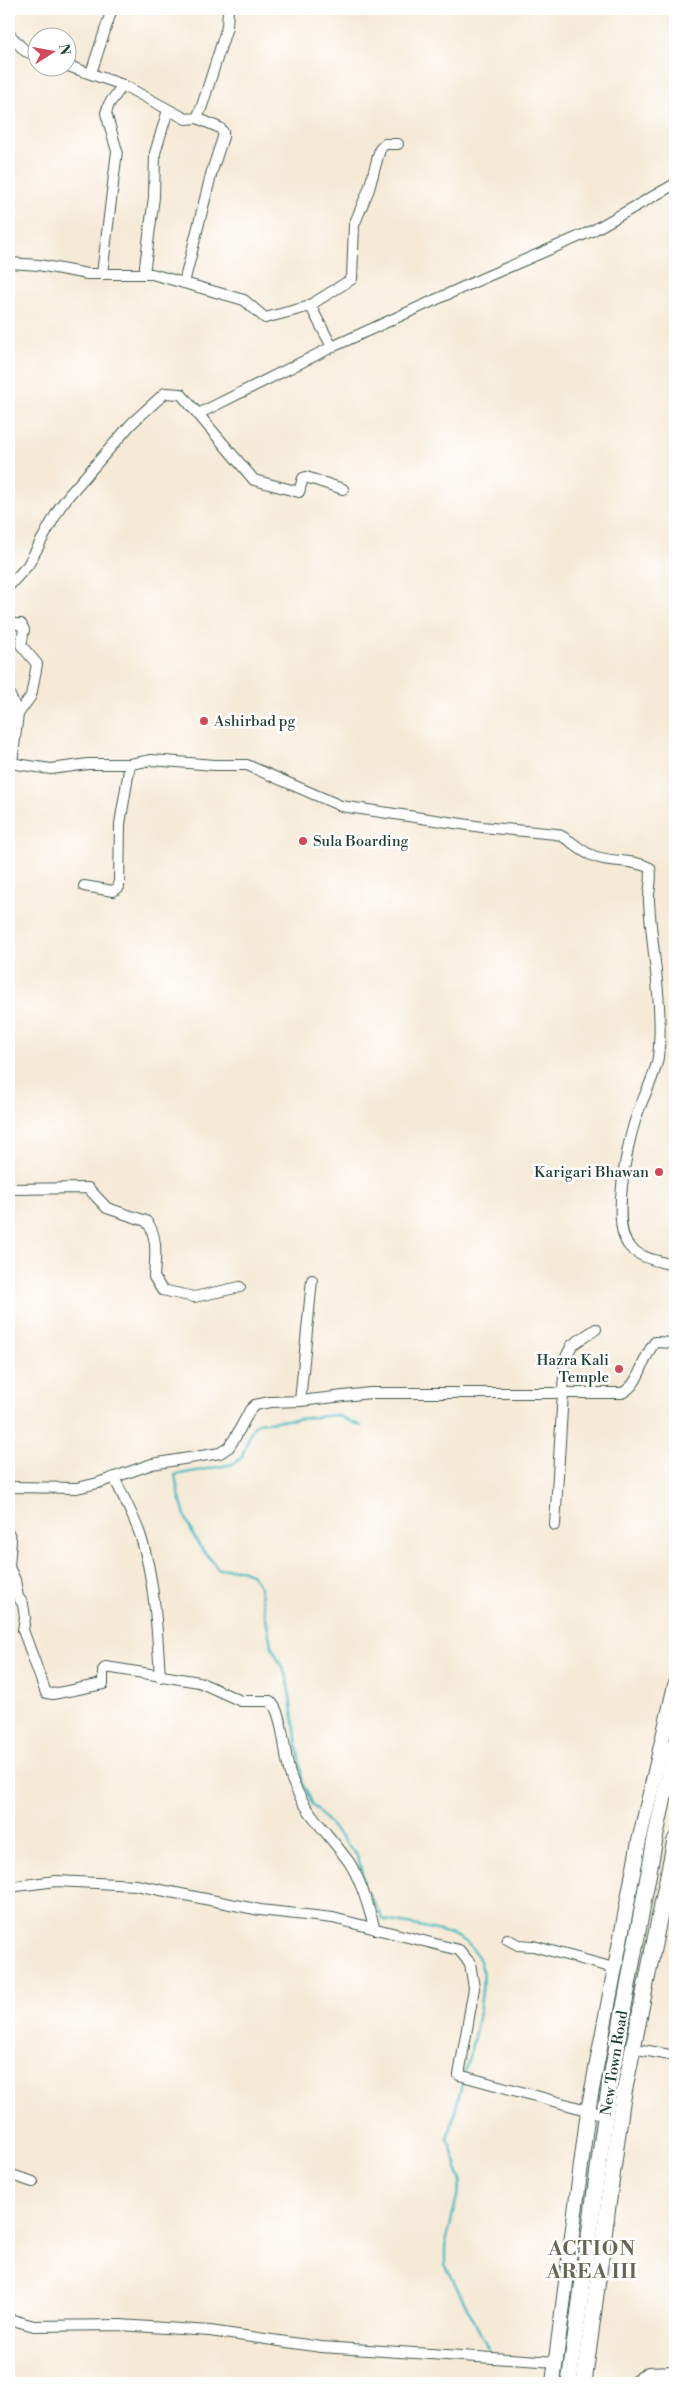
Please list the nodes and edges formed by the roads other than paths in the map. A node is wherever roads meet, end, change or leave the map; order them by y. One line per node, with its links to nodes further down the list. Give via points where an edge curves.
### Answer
1 (112, 9): 6 (street)
2 (228, 9): 9 (street, via 227,27)
3 (9, 34): 4 (street)
4 (28, 52)
5 (78, 69): 6 (street)
6 (91, 73): 7 (street)
7 (123, 85): 8 (street); 13 (street, via 108,104 106,113 117,151)
8 (168, 110): 9 (street, via 186,119); 14 (street, via 155,153 154,197)
9 (197, 118): 15 (street, via 223,132)
10 (398, 144): 16 (street, via 385,144 380,150 358,214 354,226 352,279)
11 (675, 184): 17 (street, via 592,231)
12 (9, 263): 13 (street)
13 (102, 274): 14 (street)
14 (144, 274): 15 (street)
15 (184, 283): 16 (street, via 244,300 265,318)
16 (310, 305): 17 (street)
17 (332, 347): 18 (street)
18 (198, 414): 19 (street, via 254,480 299,492 304,477); 20 (street, via 181,394 169,392 160,396 70,494 28,565)
19 (343, 489)
20 (9, 586)
21 (9, 624): 23 (street, via 21,624 24,630 21,645 37,664 31,696)
22 (9, 693): 23 (street)
23 (18, 714): 24 (street)
24 (10, 763): 25 (street, via 50,769 88,764)
25 (130, 764): 26 (street, via 120,824 118,889); 28 (street, via 161,760 247,765 341,806 482,827 556,834 594,856 642,863 650,868 658,1058 625,1158 621,1220 624,1241 629,1247 640,1255)
26 (84, 886)
27 (9, 1189): 30 (street, via 88,1188 107,1208 146,1221 152,1232 156,1258 154,1277 162,1290 194,1297)
28 (675, 1266)
29 (312, 1280): 34 (street)
30 (240, 1287)
31 (596, 1329): 33 (street, via 572,1345 565,1359)
32 (675, 1343): 33 (street, via 655,1342 634,1383 622,1393)
33 (564, 1394): 34 (street, via 370,1393); 37 (street)
34 (300, 1401): 35 (street, via 255,1405 244,1418 229,1447 220,1453 152,1464)
35 (114, 1477): 36 (street, via 78,1488); 39 (street, via 138,1529 148,1564)
36 (9, 1487)
37 (555, 1525)
38 (9, 1534): 39 (street, via 9,1568 23,1604 23,1630 46,1693 103,1684 106,1667)
39 (160, 1677): 44 (street, via 199,1682 240,1701 274,1704 293,1784 323,1832 355,1872)
40 (675, 1685): 46 (street)
41 (675, 1746): 50 (main road, New Town Road)
42 (675, 1840): 58 (main road, New Town Road, via 622,2103)
43 (9, 1887): 44 (street, via 56,1880 136,1885 260,1910 333,1918)
44 (375, 1930): 49 (street, via 449,1946 459,1950 470,1963 474,1988 461,2075)
45 (506, 1939): 46 (street, via 518,1945 534,1946)
46 (614, 1968): 49 (street)
47 (643, 2050): 48 (street)
48 (675, 2056)
49 (588, 2110): 50 (street); 54 (street)
50 (605, 2115): 57 (main road, New Town Road)
51 (9, 2174): 52 (street)
52 (33, 2182)
53 (9, 2319): 54 (street, via 34,2326 120,2325 210,2331 322,2347)
54 (556, 2362): 56 (street)
55 (675, 2371): 59 (street, via 648,2372)
56 (554, 2383)
57 (569, 2383)
58 (584, 2383)
59 (632, 2383)

